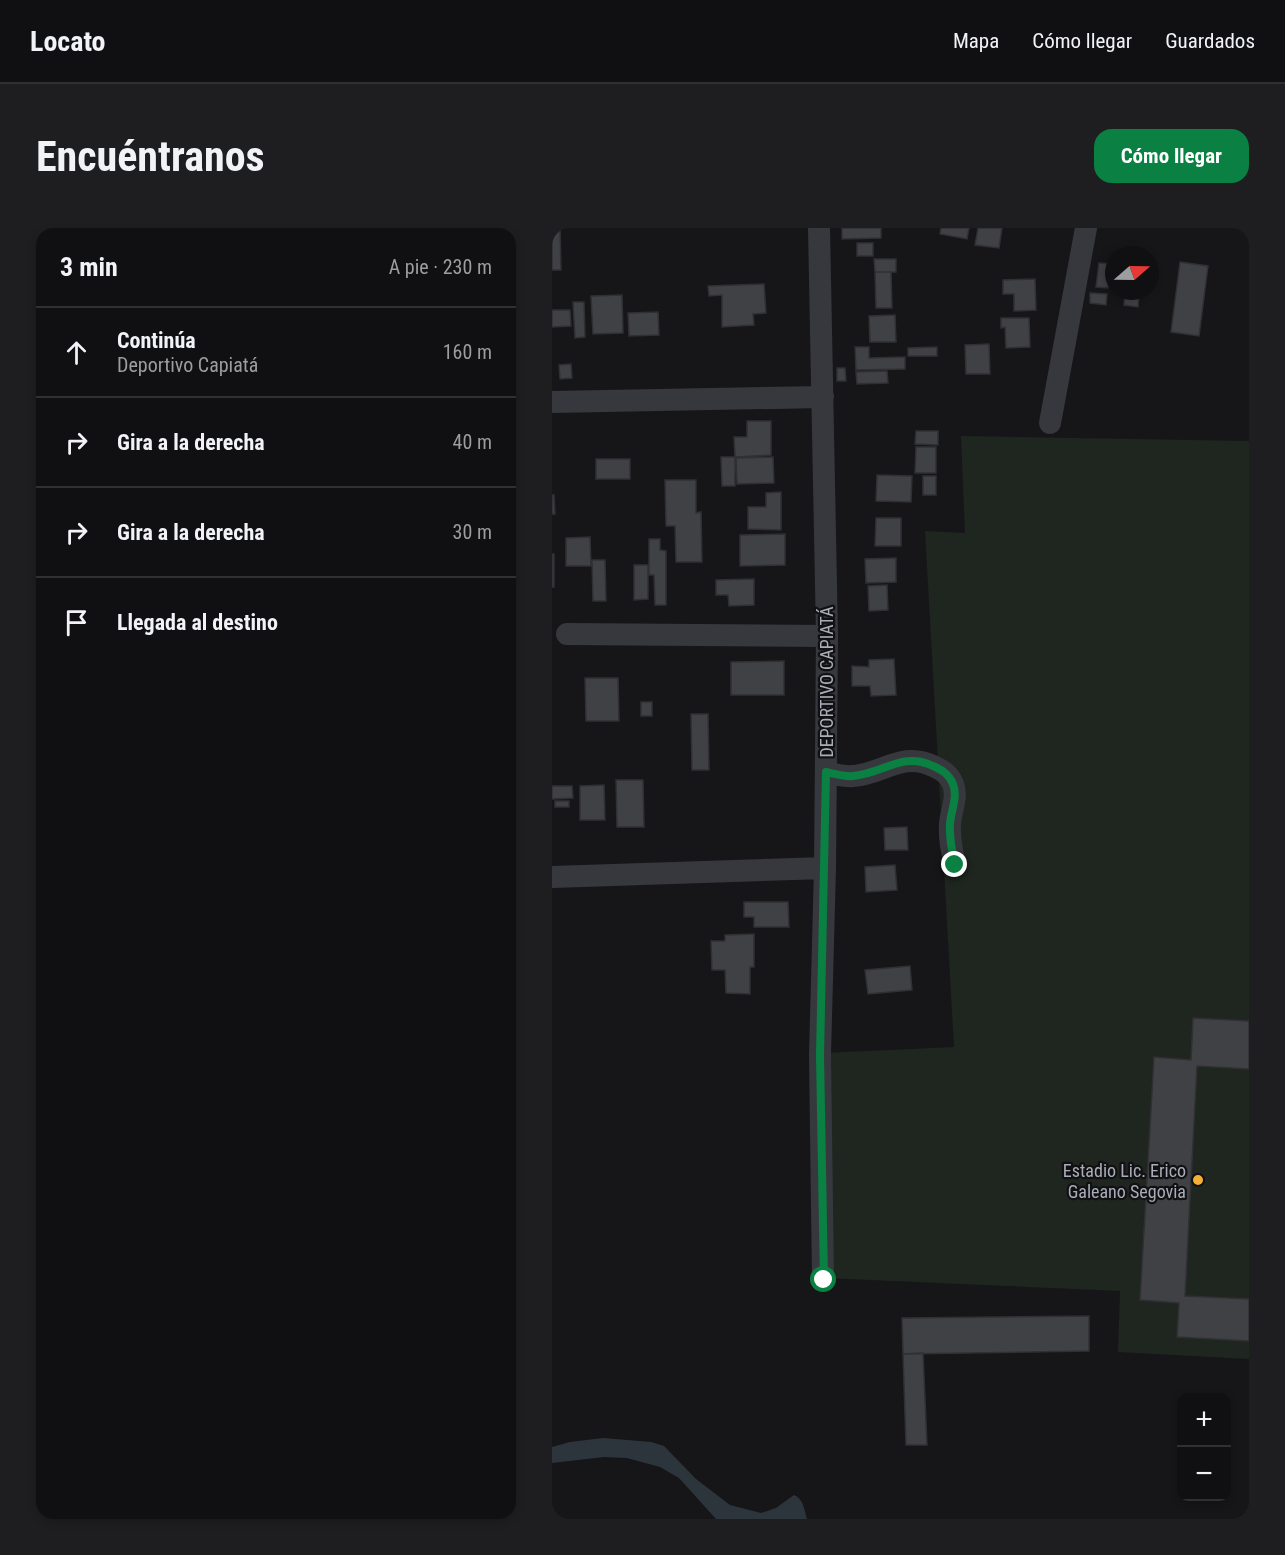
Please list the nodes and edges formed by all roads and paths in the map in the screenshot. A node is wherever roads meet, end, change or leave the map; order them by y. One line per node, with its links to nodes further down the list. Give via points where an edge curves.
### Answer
1 (819, 228): 3 (street, DEPORTIVO CAPIATÁ)
2 (1086, 228): 5 (street)
3 (823, 397): 4 (street); 7 (street, DEPORTIVO CAPIATÁ)
4 (552, 402)
5 (1050, 423)
6 (567, 634): 7 (street)
7 (827, 636): 8 (street, DEPORTIVO CAPIATÁ)
8 (826, 772): 9 (street, via 852,776 916,760 945,771 955,798 949,840); 10 (street, DEPORTIVO CAPIATÁ)
9 (955, 865)
10 (825, 868): 11 (street); 12 (street, DEPORTIVO CAPIATÁ, via 820,1055)
11 (552, 877)
12 (824, 1280)

